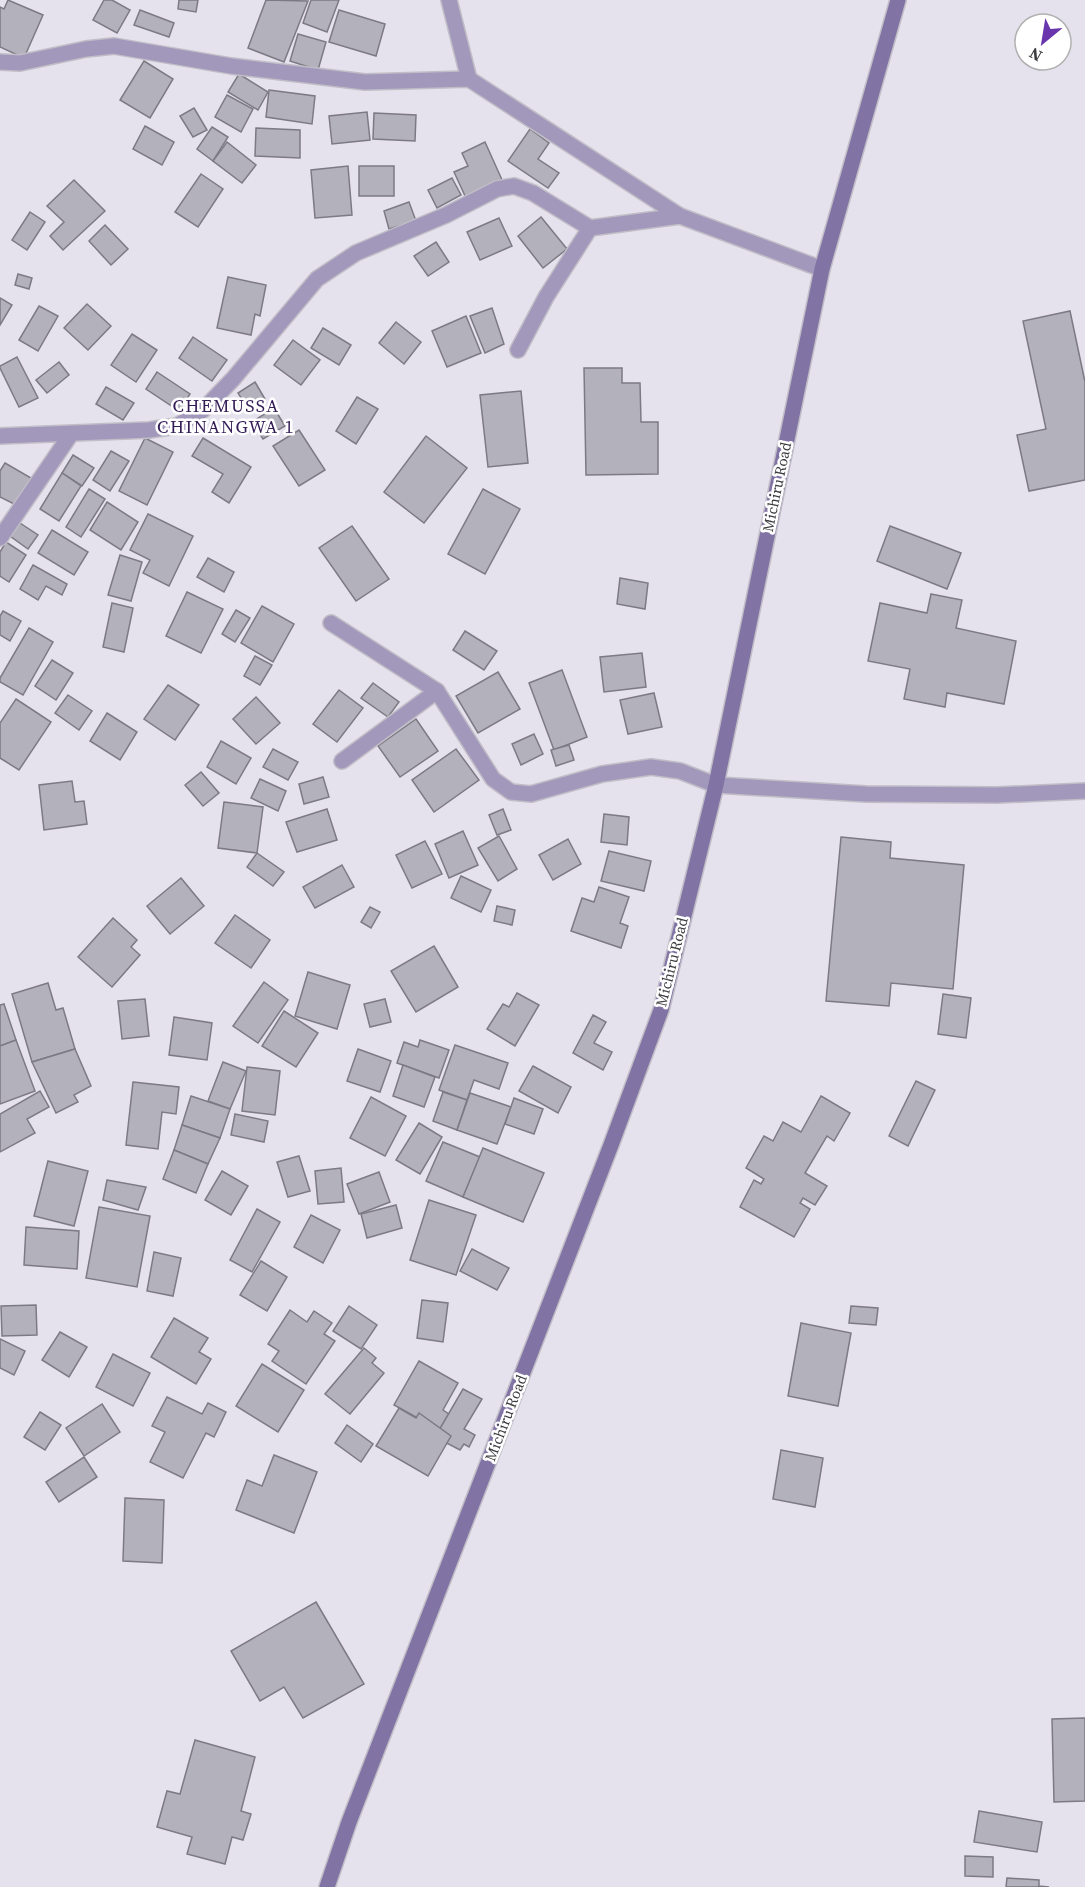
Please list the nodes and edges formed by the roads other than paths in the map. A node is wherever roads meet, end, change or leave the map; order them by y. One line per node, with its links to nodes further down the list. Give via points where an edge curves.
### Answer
1 (449, 0): 4 (street)
2 (898, 0): 7 (street, Michiru Road)
3 (0, 62): 4 (street, via 20,63 114,46 231,66 365,81)
4 (469, 79): 5 (street)
5 (680, 216): 6 (street); 7 (street)
6 (590, 228): 8 (street); 9 (street, via 533,193 514,186 497,189 356,254 317,279 233,379 203,410 177,426)
7 (822, 269): 15 (street, Michiru Road)
8 (518, 350)
9 (71, 434): 10 (street); 11 (street)
10 (0, 436)
11 (0, 538)
12 (331, 623): 13 (street)
13 (437, 691): 14 (street); 15 (street, via 493,779 512,792 531,794 602,774 651,767 680,771)
14 (342, 761)
15 (716, 785): 16 (street, via 867,794); 17 (street, Michiru Road, via 661,1010)
16 (1085, 791)
17 (327, 1887)

